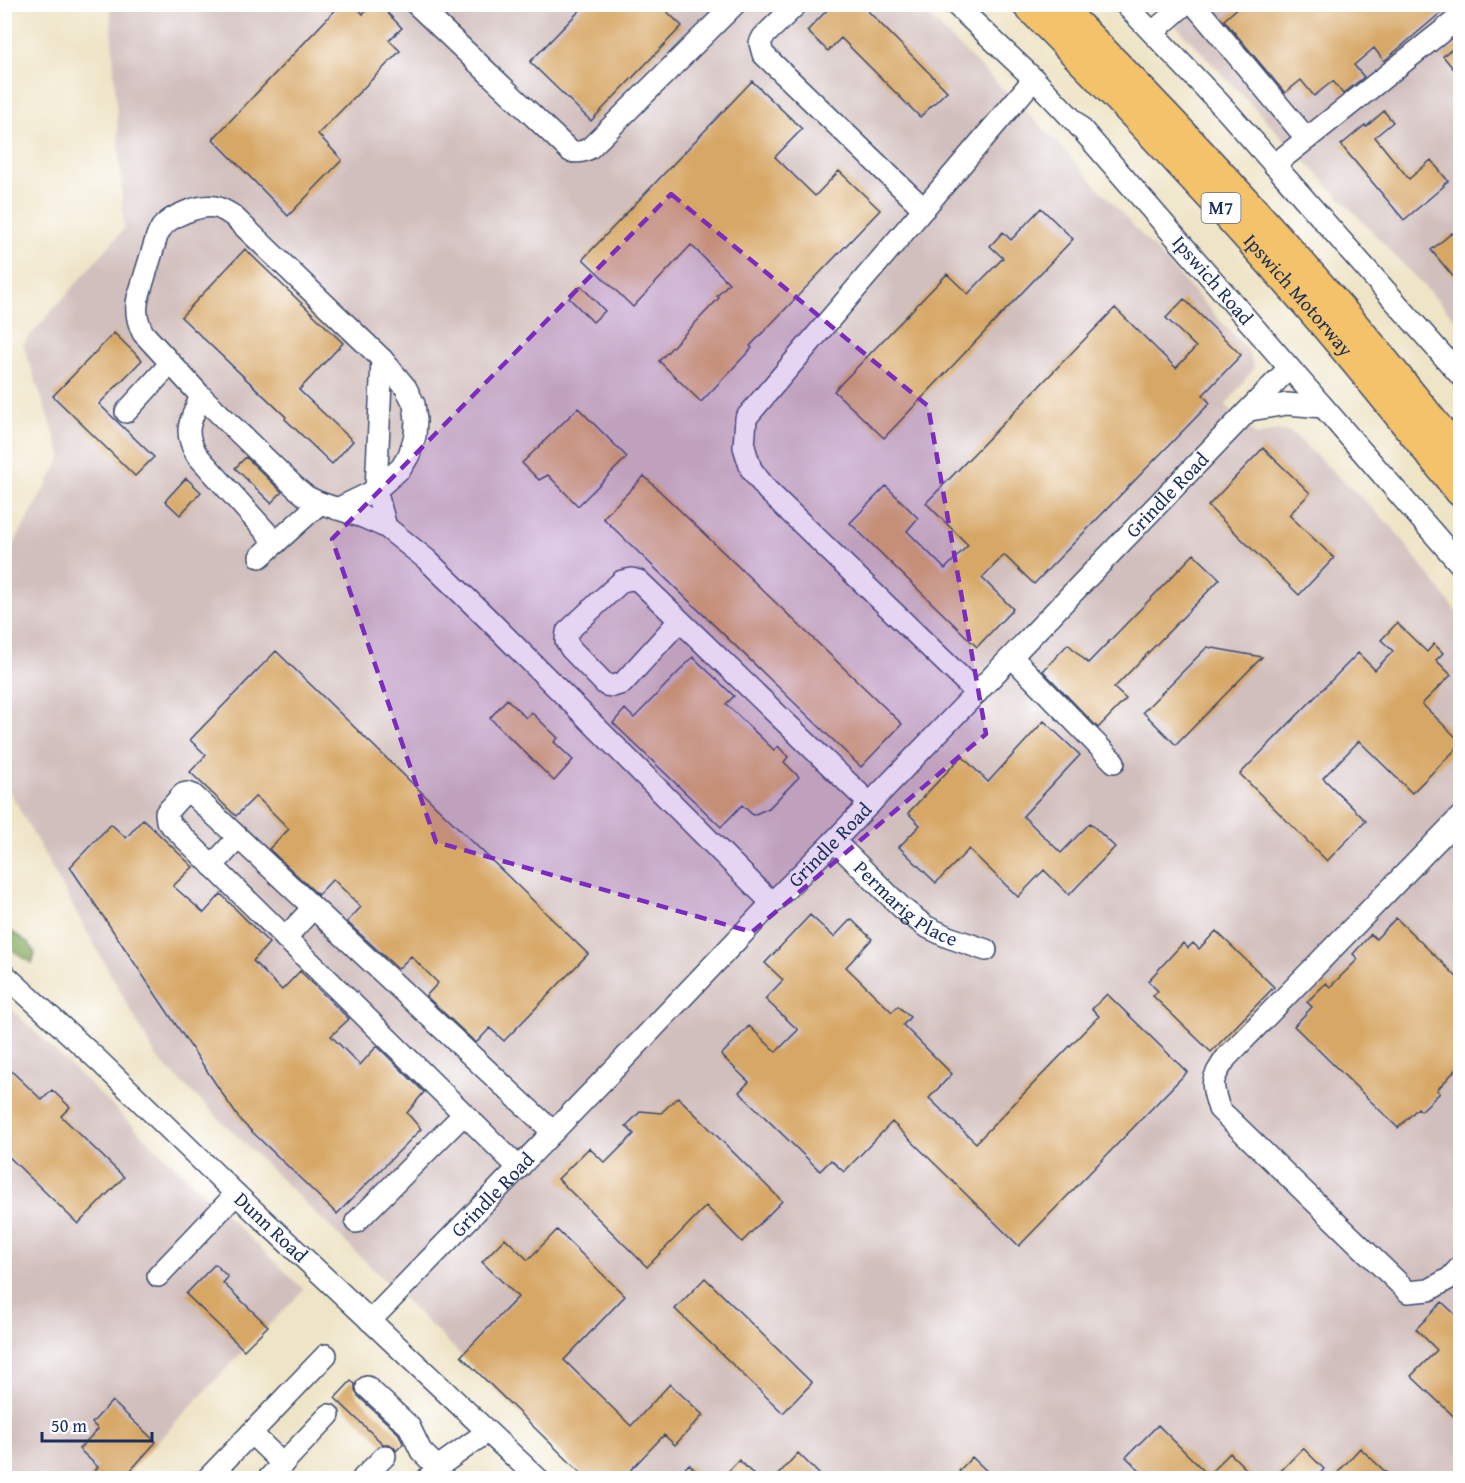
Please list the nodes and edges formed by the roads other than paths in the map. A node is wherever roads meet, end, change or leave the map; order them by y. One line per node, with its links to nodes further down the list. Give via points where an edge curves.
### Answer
1 (416, 4): 2 (street, via 570,151 584,152)
2 (735, 4)
3 (797, 4): 15 (street, via 763,37 763,54)
4 (955, 4): 12 (street, Ipswich Road)
5 (1027, 4): 26 (highway, Ipswich Motorway / M7, via 1143,123 1288,283)
6 (1056, 4): 24 (highway, Ipswich Motorway / M7, via 1271,230)
7 (1125, 4): 11 (street)
8 (1185, 4): 11 (street)
9 (1194, 4): 13 (street)
10 (1461, 17): 13 (street)
11 (1153, 32): 14 (street)
12 (1034, 79): 15 (street); 18 (street, Ipswich Road)
13 (1307, 139): 14 (street)
14 (1274, 165): 19 (street)
15 (924, 209): 32 (street, via 746,418 744,447 751,469 767,490)
16 (382, 359): 17 (street, via 232,215 217,207 206,207 171,219 162,227 138,298 138,322); 25 (street); 25 (street, via 406,388 416,420 410,455)
17 (170, 363): 20 (street); 23 (street)
18 (1289, 368): 21 (street, Ipswich Road); 22 (street, Grindle Road)
19 (1461, 375)
20 (201, 396): 27 (street, via 295,487); 27 (street, via 190,423 190,444 268,550)
21 (1323, 407): 22 (street, via 1287,404); 29 (street, Ipswich Road)
22 (1250, 410): 31 (street, Grindle Road)
23 (126, 412)
24 (1461, 456)
25 (376, 490): 27 (street); 28 (street)
26 (1461, 491)
27 (328, 506): 28 (street)
28 (386, 527): 39 (street, via 484,615)
29 (1461, 564)
30 (679, 621): 30 (street, via 639,581 627,579 567,632 566,641 606,685 613,686 623,683); 34 (street)
31 (1012, 657): 32 (street, Grindle Road); 33 (street)
32 (977, 693): 34 (street, Grindle Road)
33 (1114, 762)
34 (870, 804): 37 (street, Grindle Road)
35 (1461, 817): 49 (street, via 1226,1058 1213,1077 1220,1109 1408,1292 1430,1290)
36 (238, 838): 38 (street); 38 (street, via 187,792 166,813 170,824); 40 (street)
37 (834, 841): 39 (street, Grindle Road); 42 (street, Permarig Place, via 925,926)
38 (213, 866): 41 (street)
39 (772, 903): 45 (street, Grindle Road)
40 (313, 908): 41 (street); 45 (street)
41 (285, 938): 44 (street)
42 (986, 950)
43 (4, 974): 47 (street, Dunn Road)
44 (464, 1114): 46 (street); 48 (street)
45 (553, 1132): 46 (street, Grindle Road)
46 (519, 1168): 51 (street, Grindle Road)
47 (236, 1194): 50 (street); 51 (street, Dunn Road)
48 (356, 1222)
49 (1461, 1267)
50 (158, 1276)
51 (370, 1321): 55 (street, Dunn Road)
52 (326, 1355): 56 (street)
53 (367, 1387): 59 (street, via 409,1426)
54 (329, 1415): 58 (street)
55 (487, 1432): 59 (street); 62 (street, Dunn Road)
56 (251, 1433): 58 (street); 60 (street)
57 (385, 1456): 61 (street)
58 (276, 1471)
59 (433, 1473)
60 (208, 1479)
61 (363, 1479)
62 (537, 1479)

